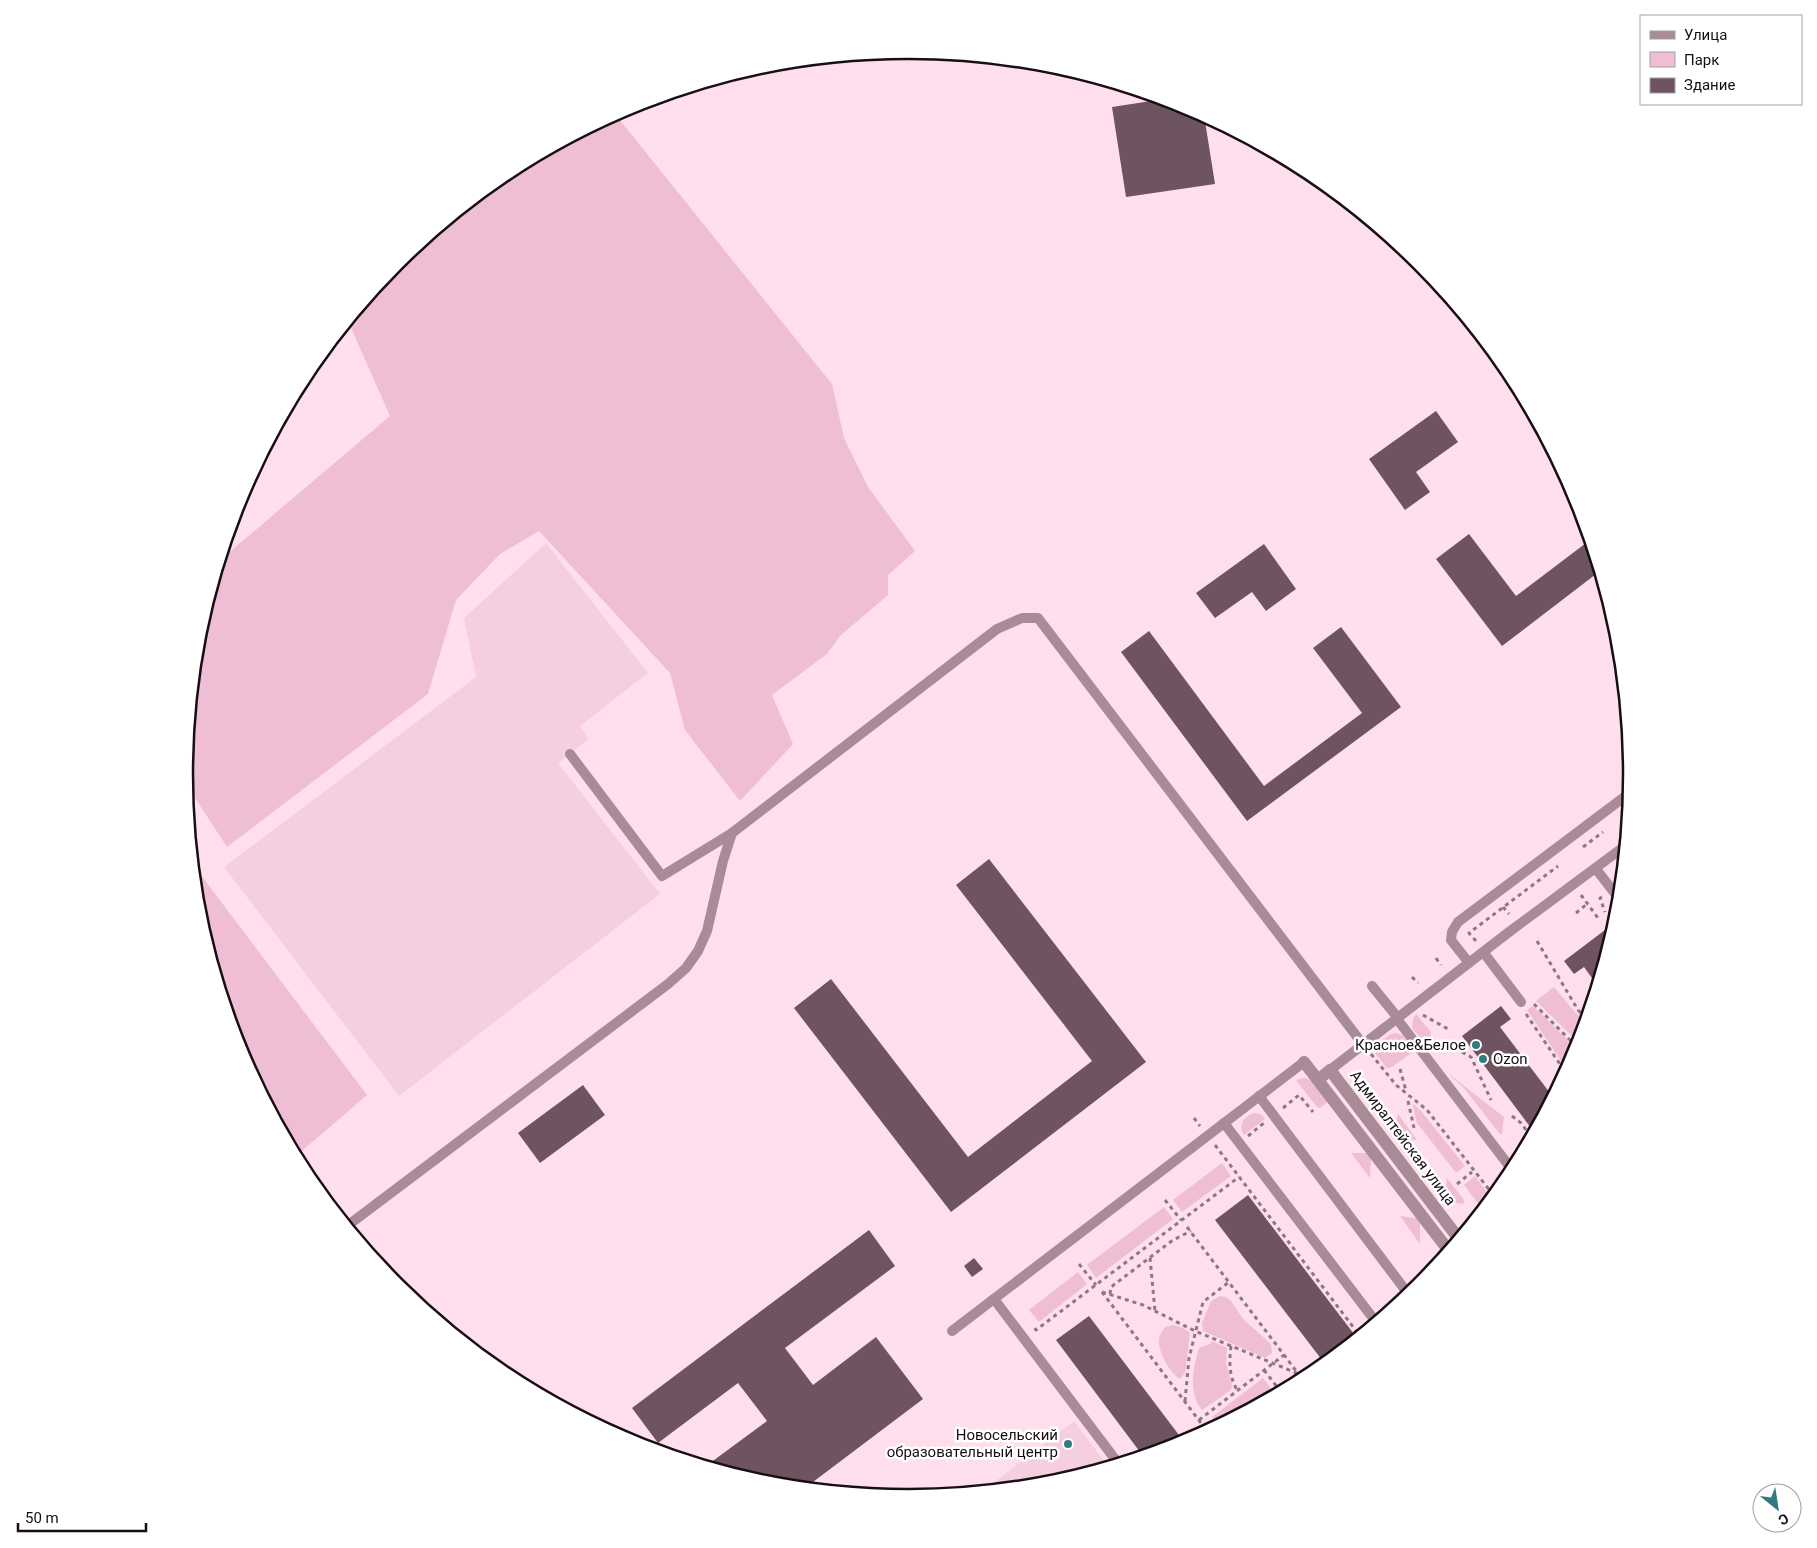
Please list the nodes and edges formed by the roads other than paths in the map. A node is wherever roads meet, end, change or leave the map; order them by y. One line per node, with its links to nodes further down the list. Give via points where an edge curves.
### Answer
1 (570, 754): 3 (lane, via 662,876)
2 (1623, 798): 8 (lane, via 1458,922 1451,940)
3 (732, 833): 12 (lane, via 997,629 1022,618 1038,618); 19 (lane, via 707,931 686,968)
4 (1619, 850): 5 (lane)
5 (1596, 869): 6 (lane); 8 (lane)
6 (1614, 892)
7 (1487, 957): 10 (lane)
8 (1469, 963): 11 (lane)
9 (1372, 986): 11 (lane)
10 (1522, 1006)
11 (1398, 1018): 14 (lane); 18 (lane)
12 (1358, 1038)
13 (1304, 1062): 15 (street, Адмиралтейская улица); 16 (lane)
14 (1330, 1070): 15 (street, Адмиралтейская улица); 20 (street, Адмиралтейская улица)
15 (1318, 1080): 21 (street, Адмиралтейская улица)
16 (1259, 1096): 17 (lane); 22 (lane)
17 (1224, 1123): 23 (lane); 24 (lane)
18 (1508, 1164)
19 (352, 1222)
20 (1455, 1234)
21 (1446, 1246)
22 (1404, 1289)
23 (994, 1299): 25 (lane); 26 (lane)
24 (1373, 1318)
25 (952, 1331)
26 (1115, 1458)

